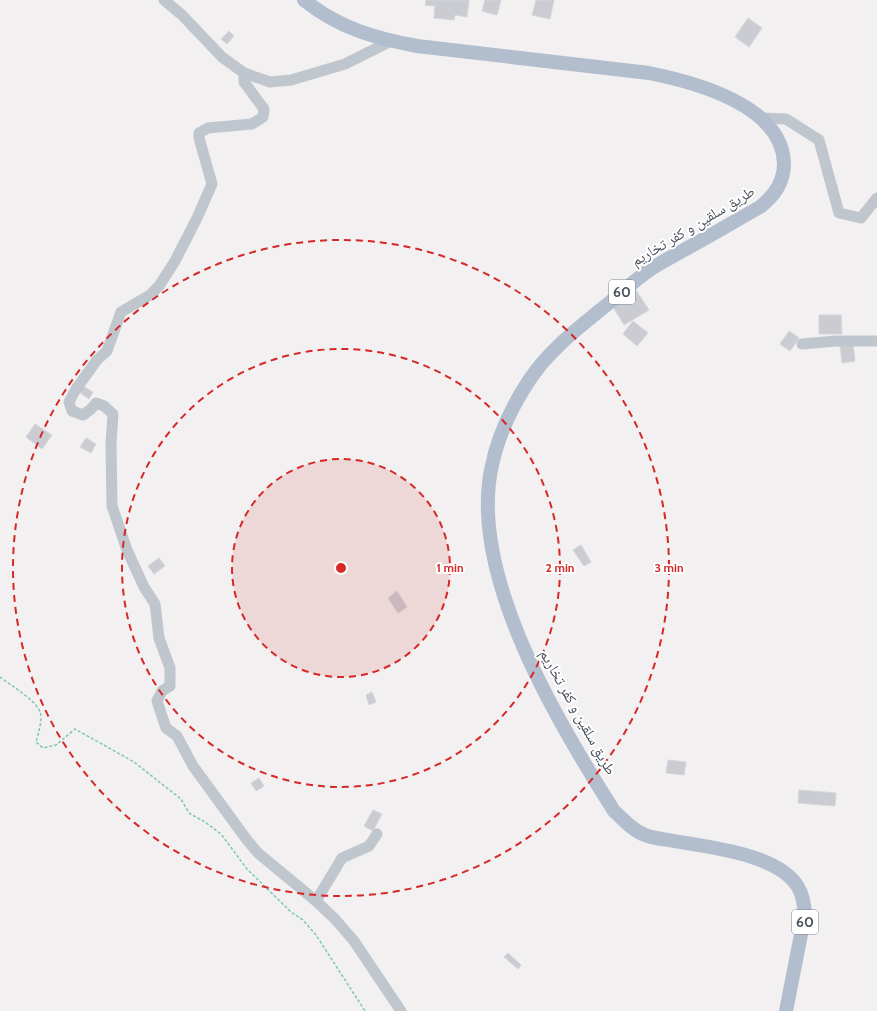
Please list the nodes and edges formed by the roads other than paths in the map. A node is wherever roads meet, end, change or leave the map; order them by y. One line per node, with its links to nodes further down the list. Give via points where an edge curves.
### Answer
1 (164, 0): 4 (street, via 222,57)
2 (304, 0): 3 (main road, طريق سلقين و كفر تخاريم / 60, via 338,23 366,35)
3 (391, 41): 4 (street, via 345,64 291,80 270,82); 5 (main road, طريق سلقين و كفر تخاريم / 60, via 674,78 717,93)
4 (244, 73): 10 (street, via 244,82 264,109 263,117 252,124 208,128 199,133 212,184 197,218 159,286 150,295 122,312 107,351 97,360 69,402 72,411 83,415 96,403 113,414 112,506 127,550 155,604 159,638 170,668 170,686 162,691 157,701 166,728 177,736 183,750 214,797 258,853)
5 (761, 118): 6 (street, via 786,119 819,140 839,213 861,218); 12 (main road, طريق سلقين و كفر تخاريم / 60, via 771,129 783,157 784,171 780,185 771,198 760,207 648,271 576,330 552,354 531,378 499,438 490,470 488,507 492,544 510,615 538,679 614,811 644,835 753,857 775,866 788,875 798,887 806,914)
6 (877, 198)
7 (877, 341): 8 (street)
8 (802, 344)
9 (377, 834): 10 (street, via 369,846 342,858)
10 (316, 901): 11 (street, via 354,941)
11 (401, 1011)
12 (786, 1011)

